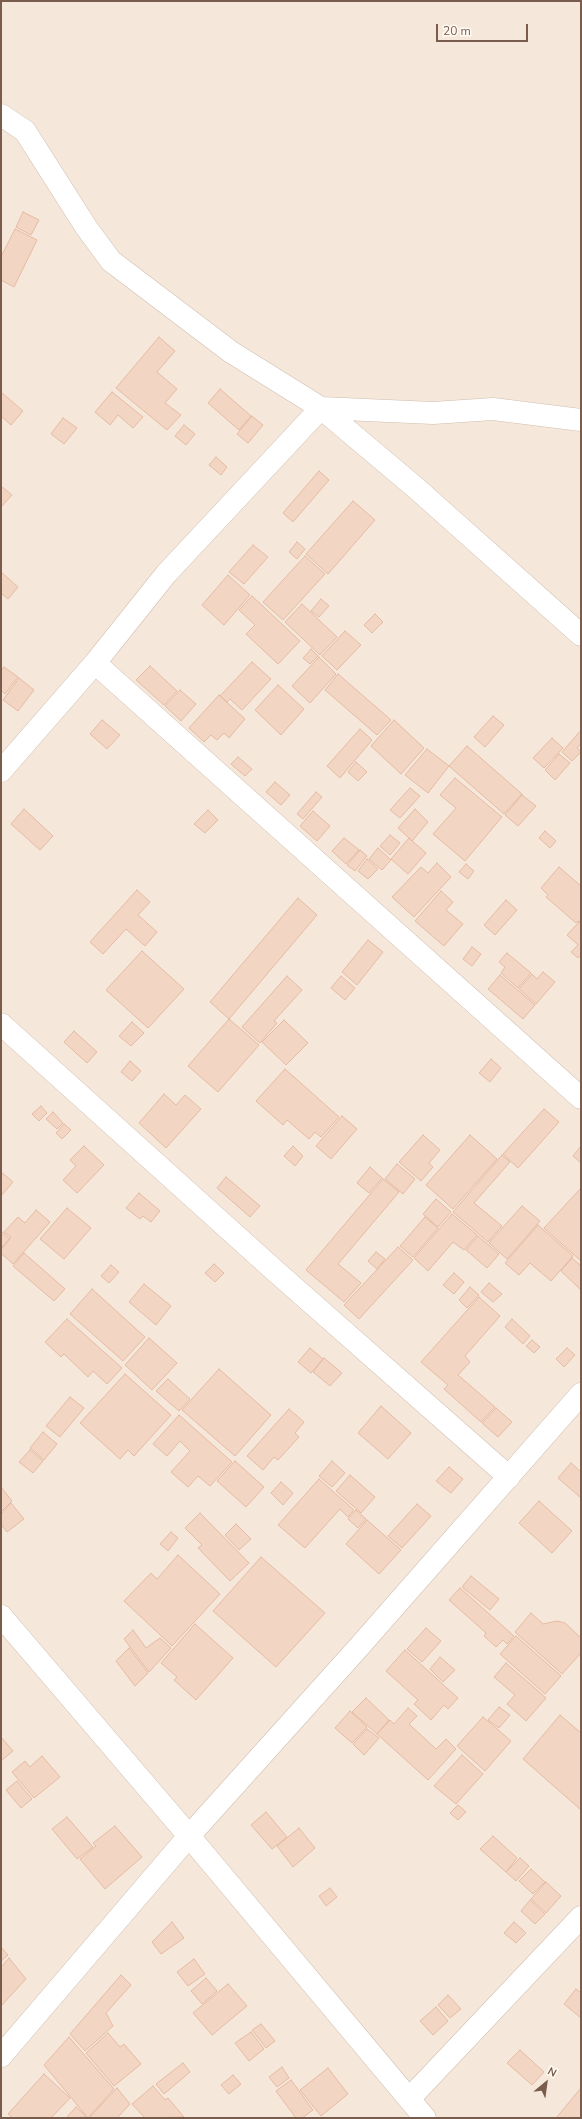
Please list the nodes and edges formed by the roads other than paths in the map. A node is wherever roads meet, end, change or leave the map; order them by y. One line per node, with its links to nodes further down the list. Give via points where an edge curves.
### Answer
1 (1, 115): 2 (street, via 25,131 86,227 112,261 231,352)
2 (321, 408): 3 (street, via 433,413 493,409); 4 (street, via 416,488); 5 (street, via 166,574)
3 (581, 420)
4 (581, 635)
5 (95, 664): 6 (street); 8 (street)
6 (1, 771)
7 (1, 1024): 10 (street)
8 (581, 1098)
9 (581, 1394): 10 (street)
10 (509, 1477): 12 (street)
11 (1, 1616): 12 (street)
12 (189, 1836): 14 (street); 15 (street)
13 (581, 1917): 15 (street)
14 (1, 2056)
15 (409, 2099): 16 (street)
16 (425, 2118)

